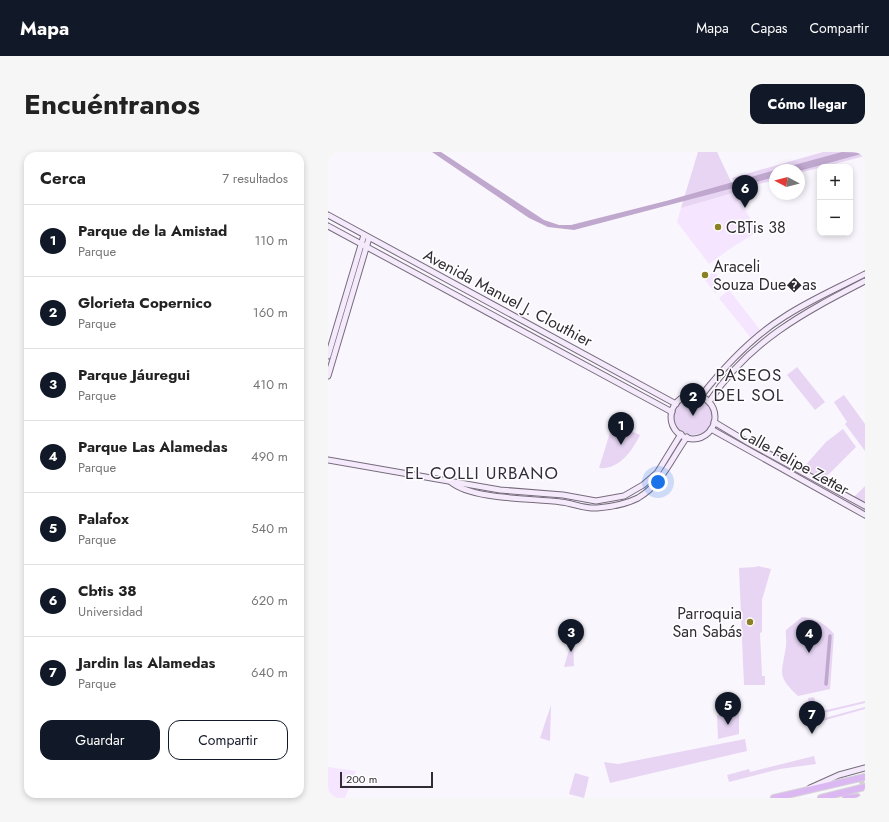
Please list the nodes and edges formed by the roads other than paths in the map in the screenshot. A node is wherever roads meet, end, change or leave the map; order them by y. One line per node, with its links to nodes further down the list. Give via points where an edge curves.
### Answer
1 (328, 215): 3 (main road, Avenida Manuel J. Clouthier)
2 (328, 226): 4 (main road, Avenida Manuel J. Clouthier)
3 (367, 236): 4 (main road); 13 (main road, Avenida Manuel J. Clouthier)
4 (364, 246): 9 (main road); 10 (main road); 14 (main road, Avenida Manuel J. Clouthier)
5 (865, 274): 7 (main road, via 784,317)
6 (865, 281): 8 (main road, via 788,323)
7 (755, 340): 8 (main road); 11 (main road, via 722,371)
8 (759, 345): 12 (main road, via 724,379)
9 (328, 356)
10 (328, 376)
11 (701, 396): 12 (main road); 13 (main road, via 687,396)
12 (709, 402): 15 (main road, via 715,414)
13 (676, 404): 14 (main road)
14 (672, 412): 17 (main road, via 673,425)
15 (714, 422): 16 (main road); 21 (main road, Calle Felipe Zetter)
16 (710, 430): 18 (main road, via 703,436); 22 (main road, Calle Felipe Zetter)
17 (681, 434): 18 (main road); 20 (main road, via 657,473 624,496 593,501 563,495)
18 (687, 437): 20 (main road, via 662,478 648,491 627,503 593,508 464,490)
19 (328, 460): 20 (main road)
20 (454, 483)
21 (865, 506)
22 (865, 515)
23 (865, 768): 26 (main road, via 839,775)
24 (865, 777): 26 (highway)
25 (865, 787): 29 (highway)
26 (805, 790): 28 (highway)
27 (858, 797): 30 (highway)
28 (774, 798)
29 (821, 798)
30 (846, 798)

